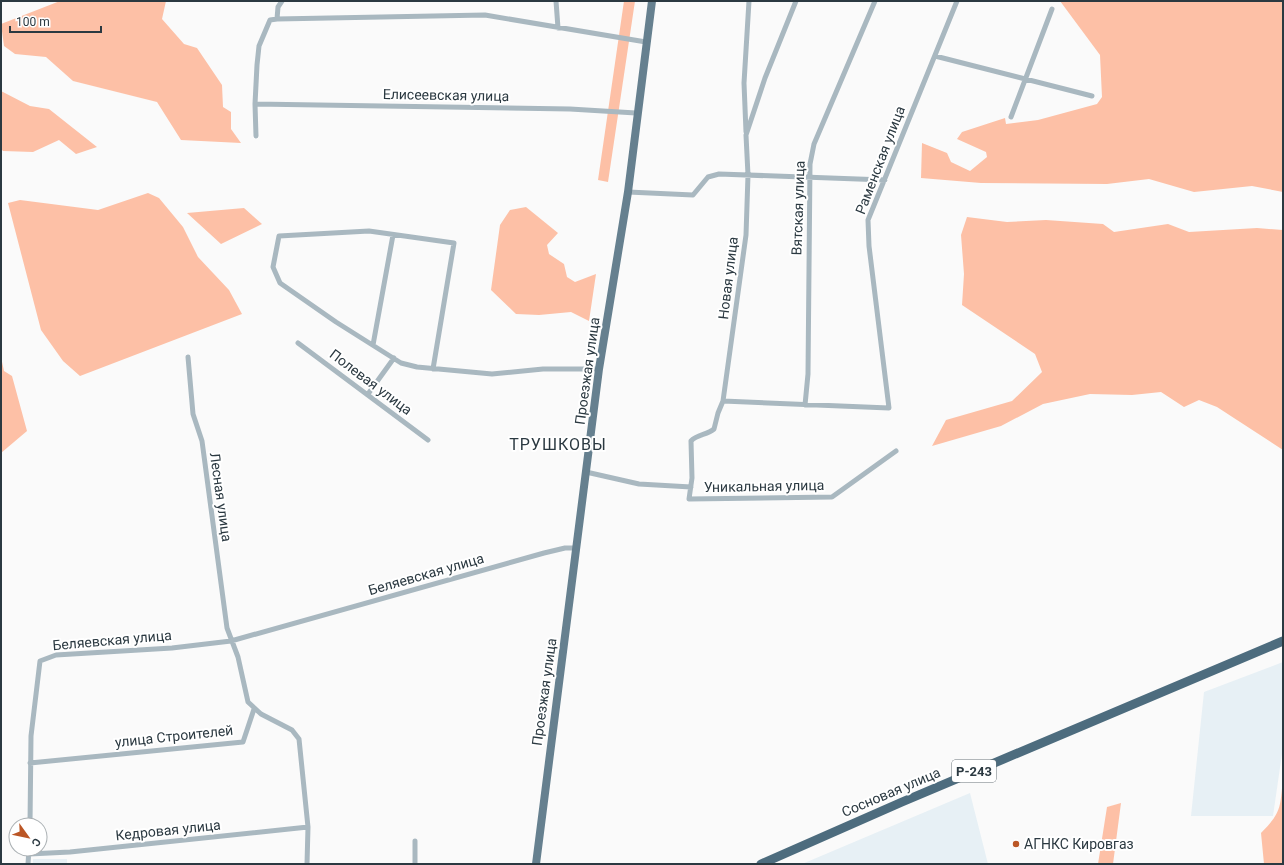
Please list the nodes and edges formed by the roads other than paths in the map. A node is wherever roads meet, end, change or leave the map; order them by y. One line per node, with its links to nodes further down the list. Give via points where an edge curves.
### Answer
1 (282, 1): 9 (street, via 278,7)
2 (556, 1): 10 (street)
3 (652, 1): 11 (main road, Проезжая улица)
4 (749, 1): 18 (street, via 744,84)
5 (796, 1): 18 (street, Новая улица, via 765,78)
6 (875, 1): 21 (street, Вятская улица, via 814,144)
7 (957, 1): 12 (street, Раменская улица)
8 (1052, 10): 13 (street)
9 (277, 19): 10 (street, via 485,15); 15 (street, via 270,20 259,46)
10 (558, 28): 11 (street)
11 (646, 42): 16 (main road, Проезжая улица)
12 (935, 56): 13 (street); 22 (street, Раменская улица)
13 (1027, 79): 14 (street); 17 (street)
14 (1092, 96)
15 (255, 104): 16 (street, Елисеевская улица, via 562,109); 19 (street)
16 (636, 113): 23 (main road, Проезжая улица)
17 (1011, 117)
18 (746, 135): 20 (street, Новая улица)
19 (256, 136)
20 (748, 175): 21 (street); 23 (street, via 712,174 693,195); 32 (street, Новая улица, via 746,235)
21 (810, 178): 22 (street); 33 (street, Вятская улица, via 808,374)
22 (884, 180): 33 (street, Раменская улица, via 868,220 889,408)
23 (628, 192): 30 (main road, Проезжая улица)
24 (393, 235): 26 (street); 26 (street, via 369,231 279,236 274,267 280,283); 29 (street, via 454,243)
25 (298, 343): 31 (street, Полевая улица)
26 (373, 345): 28 (street)
27 (188, 357): 39 (street, Лесная улица, via 193,414 202,441 227,628)
28 (394, 358): 29 (street, via 402,363); 31 (street)
29 (433, 368): 30 (street, via 492,374 543,369)
30 (600, 369): 36 (main road, Проезжая улица)
31 (368, 394): 34 (street, Полевая улица)
32 (724, 401): 33 (street); 37 (street, Новая улица, via 714,429 694,437 691,441)
33 (805, 405)
34 (428, 440)
35 (896, 451): 37 (street, Уникальная улица, via 832,497 689,499)
36 (586, 472): 37 (street, via 639,484); 38 (main road, Проезжая улица)
37 (691, 487)
38 (576, 548): 39 (street, Беляевская улица, via 550,551); 49 (main road, Проезжая улица)
39 (231, 641): 41 (street, Лесная улица, via 238,657 245,695); 42 (street, Беляевская улица, via 172,648 56,655 40,661)
40 (1283, 641): 50 (highway, Сосновая улица / Р-243)
41 (254, 709): 42 (street, улица Строителей, via 243,742); 44 (street, via 296,734 302,748)
42 (30, 763): 43 (street, Беляевская улица)
43 (30, 817)
44 (308, 827): 46 (street, Кедровая улица, via 70,852); 47 (street)
45 (415, 841): 48 (street)
46 (48, 851)
47 (307, 864)
48 (415, 864)
49 (536, 864)
50 (761, 864)

